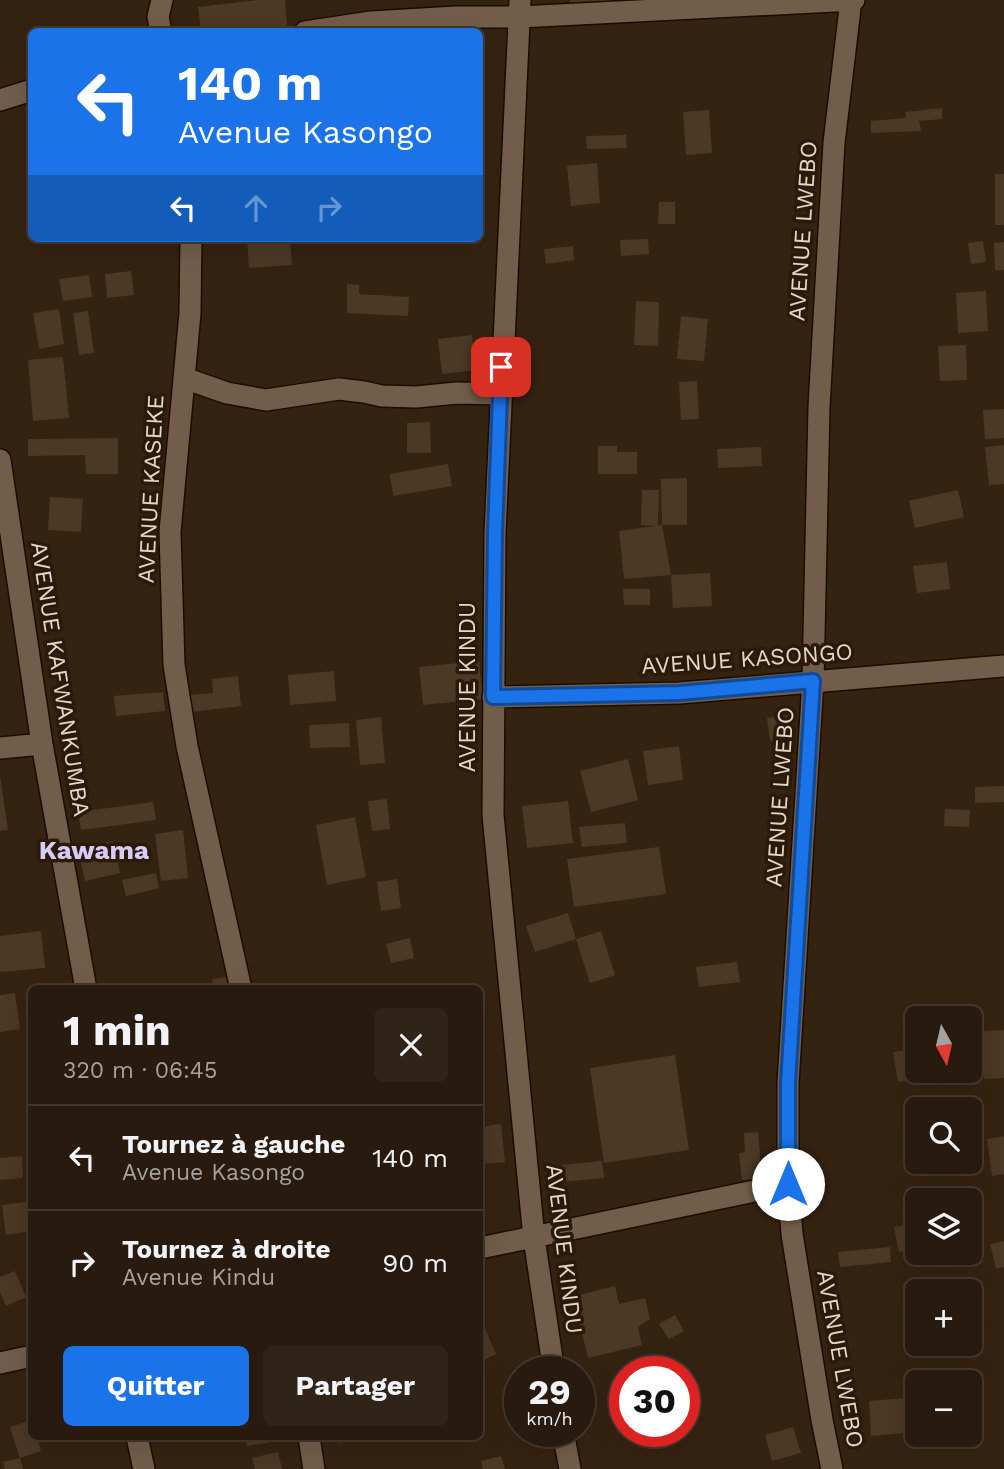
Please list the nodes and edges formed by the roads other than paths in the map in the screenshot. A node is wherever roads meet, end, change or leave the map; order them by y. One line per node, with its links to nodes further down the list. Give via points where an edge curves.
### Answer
1 (162, 0): 4 (street)
2 (853, 0): 3 (street); 13 (street, AVENUE LWEBO, via 834,143 819,407)
3 (519, 9): 5 (street); 10 (street, AVENUE KINDU)
4 (160, 28)
5 (332, 28)
6 (28, 91): 7 (street)
7 (0, 100)
8 (191, 242): 9 (street, AVENUE KASEKE)
9 (184, 378): 10 (street, via 266,400 339,389 382,396); 18 (street, AVENUE KASEKE, via 170,532 174,665 187,746)
10 (500, 394): 14 (street, AVENUE KINDU)
11 (0, 460): 15 (street, AVENUE KAFWANKUMBA)
12 (1004, 666): 13 (street, AVENUE KASONGO)
13 (813, 681): 14 (street, AVENUE KASONGO, via 680,693); 19 (street, AVENUE LWEBO, via 788,1083)
14 (493, 697): 20 (street, AVENUE KINDU, via 493,815)
15 (42, 744): 16 (street); 17 (street, AVENUE KAFWANKUMBA)
16 (0, 748)
17 (85, 985)
18 (240, 985)
19 (788, 1184): 20 (street); 31 (street, AVENUE LWEBO, via 792,1234)
20 (534, 1238): 21 (street); 22 (street, AVENUE KINDU)
21 (483, 1247)
22 (552, 1356)
23 (28, 1357): 24 (street)
24 (0, 1363)
25 (138, 1440): 28 (street)
26 (309, 1440): 29 (street)
27 (566, 1447): 30 (street)
28 (144, 1469)
29 (314, 1469)
30 (570, 1469)
31 (832, 1469)

